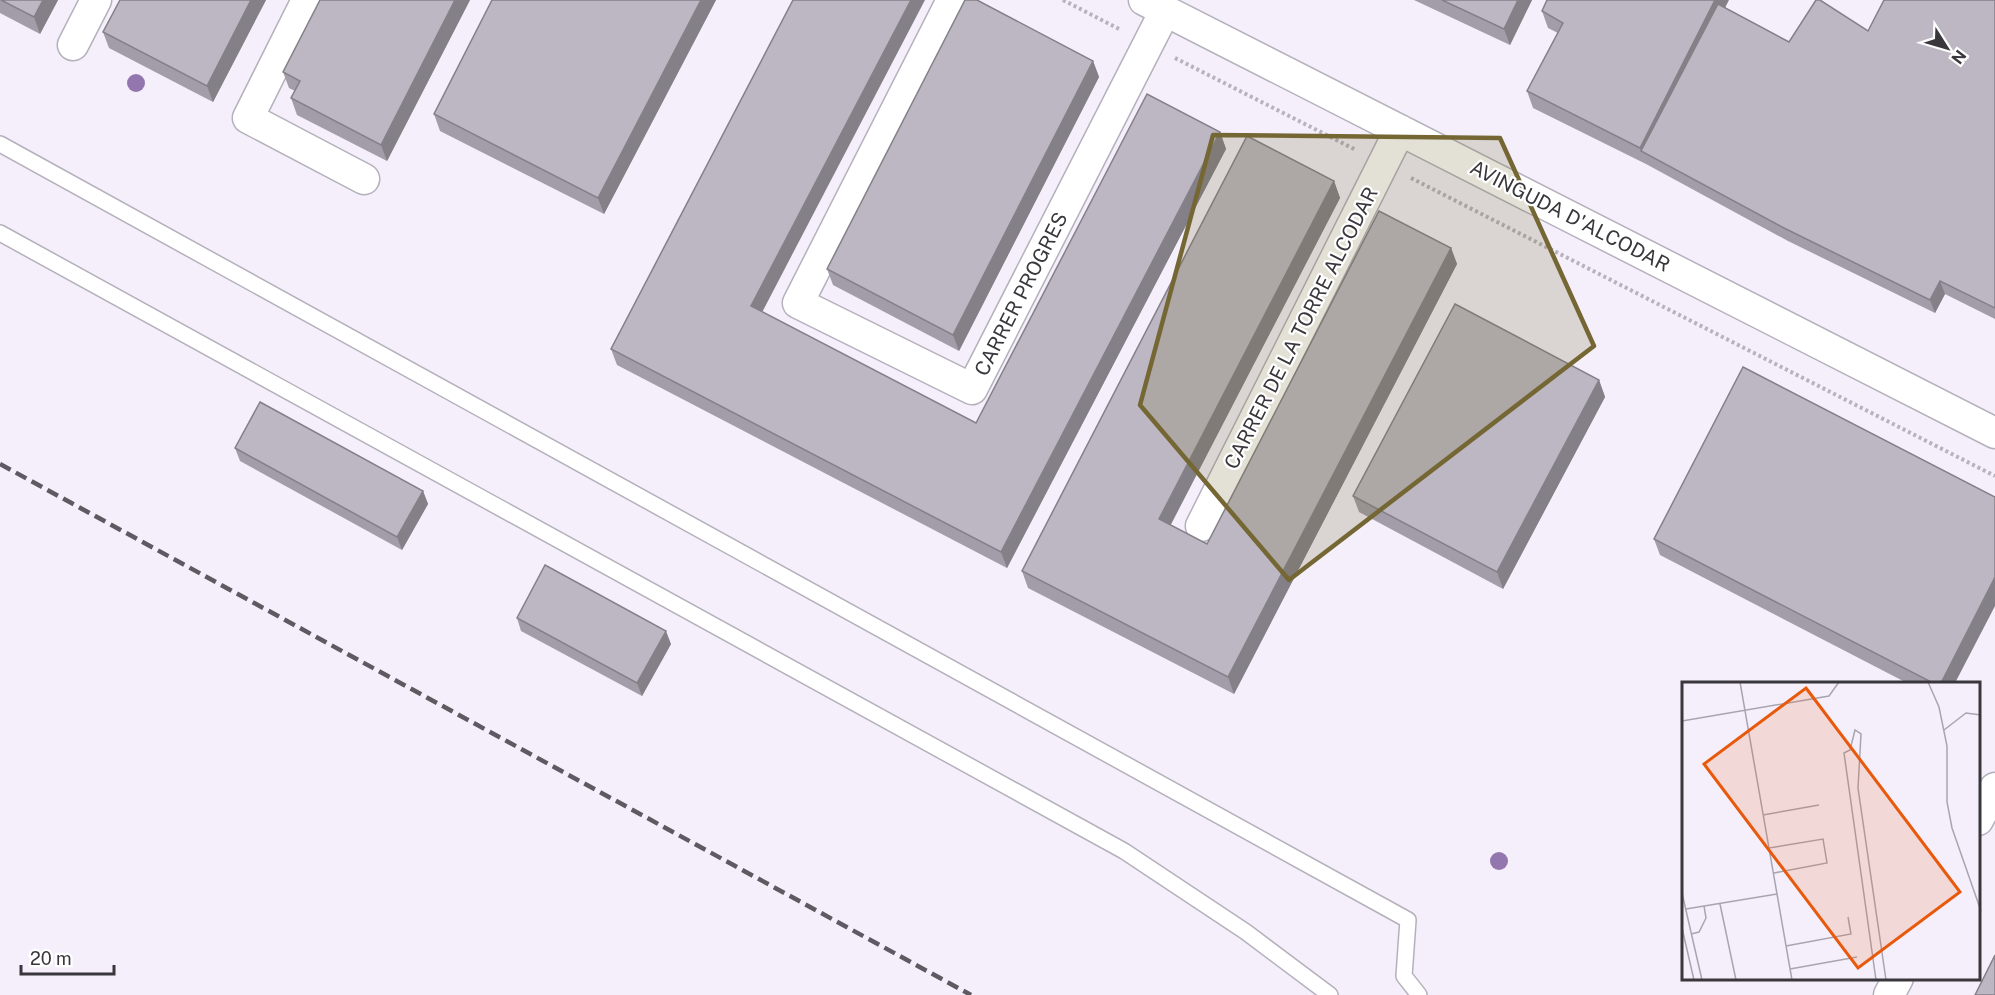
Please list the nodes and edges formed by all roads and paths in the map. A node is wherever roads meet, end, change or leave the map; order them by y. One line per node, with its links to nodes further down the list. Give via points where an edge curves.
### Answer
1 (96, 0): 7 (street)
2 (307, 0): 11 (street, via 248,118)
3 (952, 0): 6 (street, CARRER PROGRES, via 798,303 972,389)
4 (1063, 0): 6 (path)
5 (1155, 5): 6 (street, CARRER PROGRES); 8 (street, AVINGUDA D'ALCODAR)
6 (1148, 44): 10 (path)
7 (73, 45)
8 (1400, 130): 10 (street, CARRER DE LA TORRE ALCODAR); 13 (street, AVINGUDA D'ALCODAR)
9 (0, 144): 20 (lane, via 1408,920 1404,976)
10 (1384, 164): 14 (path); 15 (street, CARRER DE LA TORRE ALCODAR)
11 (364, 179)
12 (0, 233): 19 (lane, via 1124,851 1246,932)
13 (1995, 433)
14 (1995, 476)
15 (1201, 526)
16 (1995, 788): 17 (street)
17 (1980, 816)
18 (1897, 980): 21 (street)
19 (1330, 995)
20 (1419, 995)
21 (1889, 995)

